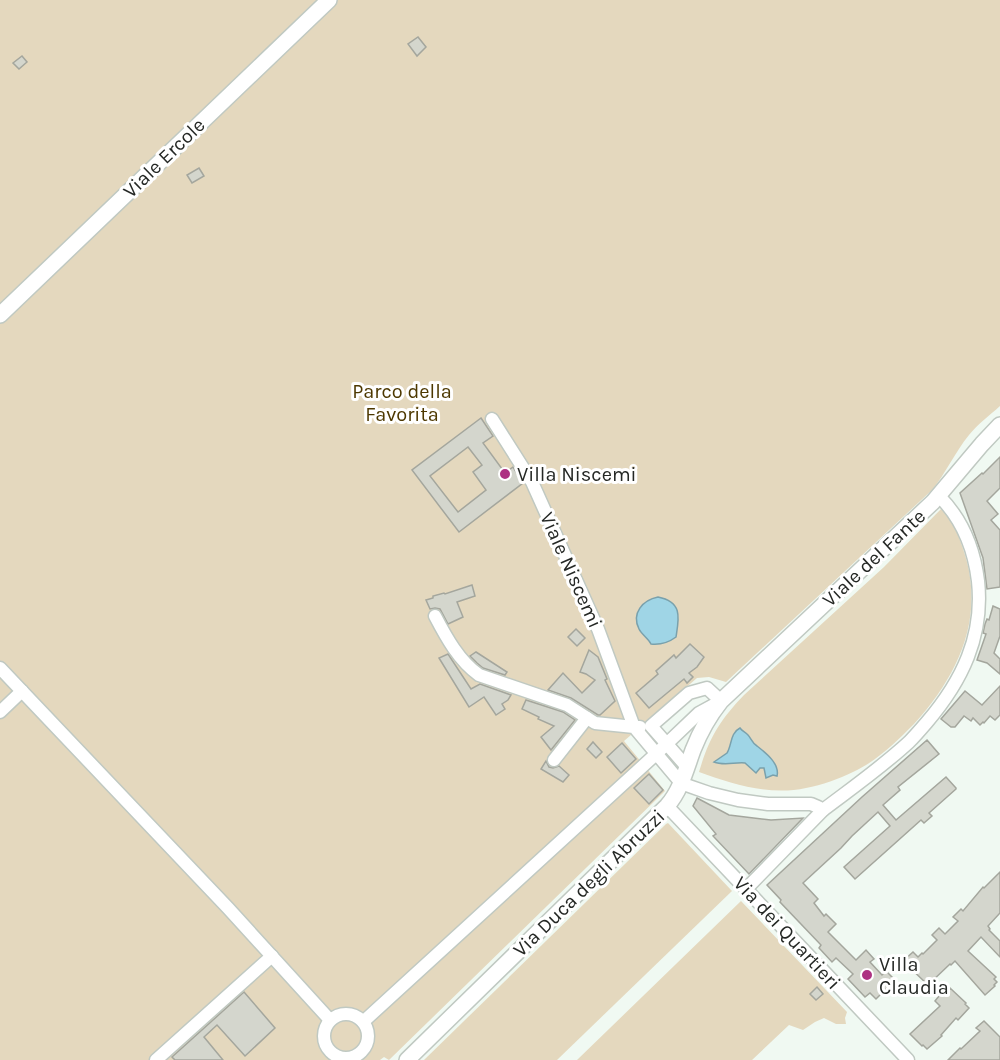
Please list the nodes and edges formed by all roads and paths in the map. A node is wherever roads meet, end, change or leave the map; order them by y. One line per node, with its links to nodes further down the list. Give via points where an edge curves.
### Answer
1 (329, 0): 2 (street, Viale Ercole)
2 (0, 315)
3 (492, 419): 14 (street, Viale Niscemi, via 532,482 598,629)
4 (1000, 425): 5 (street, Viale del Fante)
5 (939, 496): 8 (street, Viale del Fante); 21 (street, via 965,531 976,568 976,630 963,670 940,706 911,740)
6 (435, 616): 12 (street, via 472,671 567,705)
7 (0, 668): 9 (street)
8 (739, 683): 10 (street, Via Duca degli Abruzzi)
9 (22, 691): 11 (street); 23 (street)
10 (721, 701): 13 (street, via 707,687 689,693); 15 (street, via 699,713); 18 (street, Via Duca degli Abruzzi, via 703,727)
11 (0, 712)
12 (587, 718): 14 (street, via 595,723); 17 (street)
13 (651, 726): 14 (street); 15 (street)
14 (634, 727): 16 (street, Viale Niscemi)
15 (666, 745): 16 (street); 18 (street)
16 (656, 754): 19 (street, Viale Niscemi); 25 (street)
17 (554, 760)
18 (687, 767): 19 (street, Via Duca degli Abruzzi)
19 (681, 783): 20 (street, Via Duca degli Abruzzi); 21 (street, via 738,800 811,804)
20 (667, 806): 22 (street, Via dei Quartieri); 28 (street, Via Duca degli Abruzzi)
21 (823, 810): 22 (street)
22 (746, 889): 29 (street, Via dei Quartieri)
23 (272, 956): 24 (street); 27 (street)
24 (330, 1020): 25 (street, via 351,1014); 26 (street, via 324,1032 329,1050 346,1058)
25 (363, 1022): 26 (street, via 368,1033)
26 (367, 1056)
27 (156, 1060)
28 (407, 1060)
29 (908, 1060)

